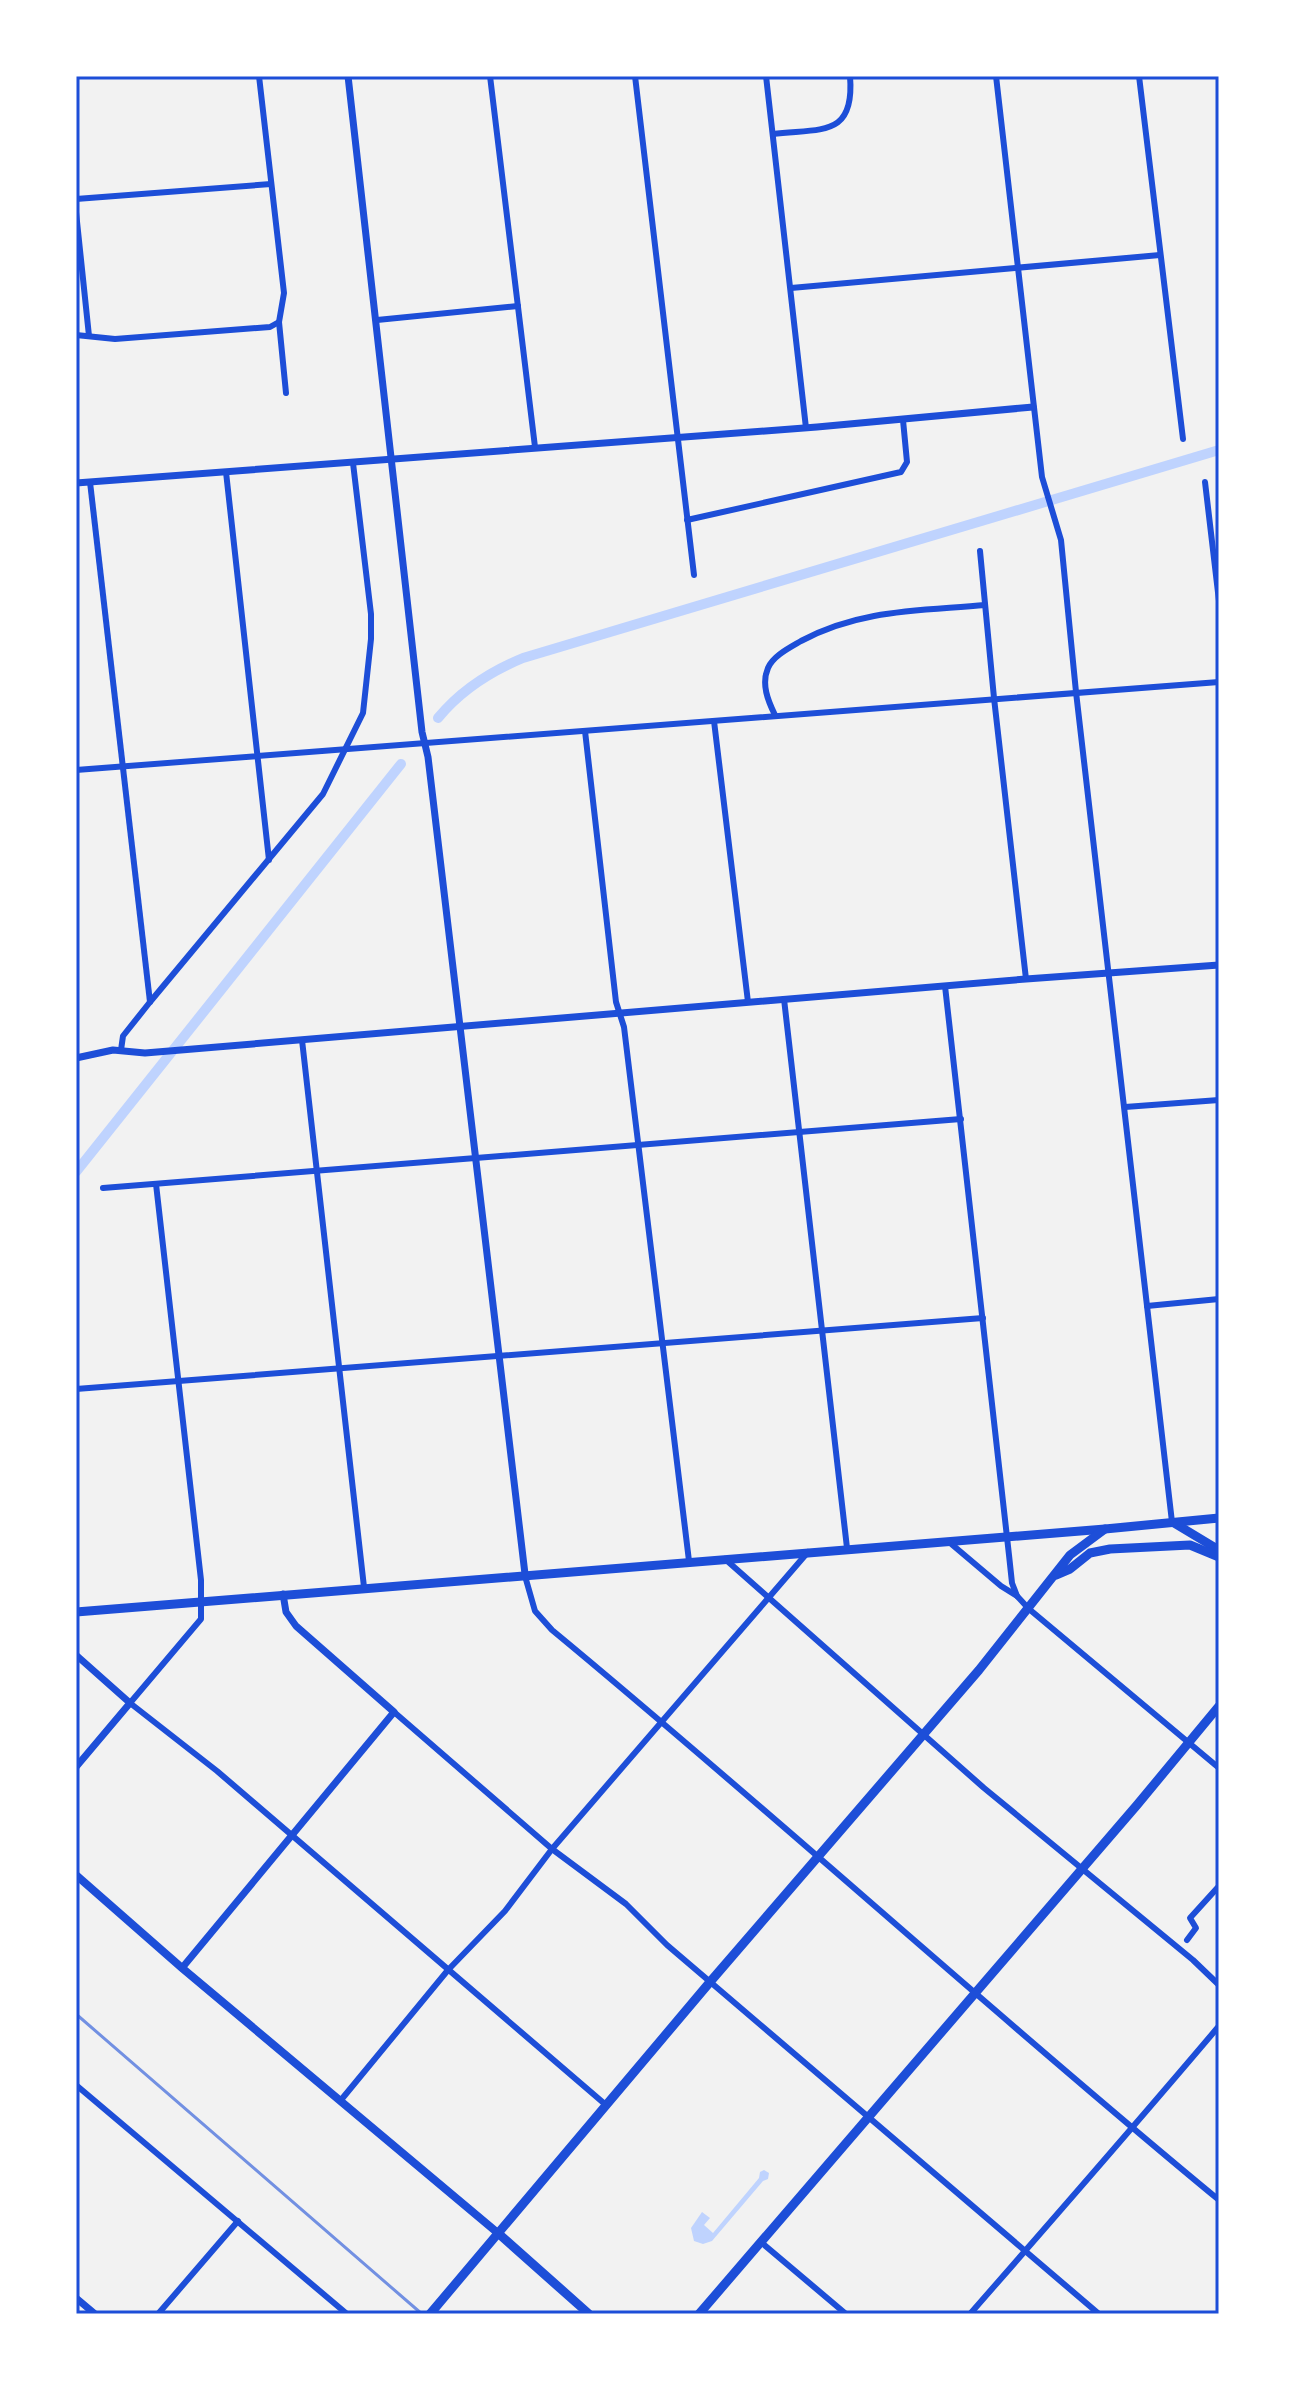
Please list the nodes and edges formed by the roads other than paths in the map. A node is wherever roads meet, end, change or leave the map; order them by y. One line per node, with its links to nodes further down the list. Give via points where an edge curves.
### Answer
1 (259, 76): 10 (street)
2 (348, 76): 17 (street)
3 (490, 76): 16 (street)
4 (635, 76): 25 (street)
5 (766, 76): 9 (street)
6 (850, 76): 9 (street, via 851,105 842,120 829,127)
7 (996, 76): 14 (street)
8 (1139, 76): 13 (street)
9 (773, 134): 15 (street)
10 (271, 184): 11 (street); 18 (street, via 284,293)
11 (76, 199)
12 (76, 212): 20 (street)
13 (1160, 255): 14 (street); 26 (street)
14 (1018, 268): 15 (street); 22 (street)
15 (791, 288): 24 (street)
16 (518, 306): 17 (street); 27 (street)
17 (377, 320): 28 (street)
18 (279, 322): 20 (street, via 270,327 115,339); 21 (street)
19 (76, 335): 20 (street)
20 (89, 336)
21 (286, 393)
22 (1033, 407): 23 (street); 42 (street, via 1046,492 1061,540)
23 (903, 420): 24 (street); 36 (street, via 907,462 901,472)
24 (806, 428): 25 (street)
25 (676, 436): 27 (street); 36 (street)
26 (1183, 439)
27 (535, 447): 28 (street)
28 (391, 460): 29 (street); 47 (street)
29 (353, 463): 30 (street); 48 (street, via 371,639 363,713)
30 (226, 472): 31 (street); 49 (street)
31 (90, 482): 33 (street); 50 (street)
32 (1205, 482): 35 (street)
33 (76, 483)
34 (1219, 504): 35 (street)
35 (1209, 508): 39 (street)
36 (687, 520): 38 (street)
37 (980, 551): 40 (street)
38 (694, 575)
39 (1219, 601)
40 (985, 605): 43 (street); 44 (street, via 861,617 820,631 787,649 768,669 765,681)
41 (1219, 682): 42 (street)
42 (1076, 692): 43 (street); 54 (street)
43 (994, 698): 44 (street); 55 (street)
44 (775, 715): 45 (street)
45 (714, 721): 46 (street); 59 (street)
46 (585, 731): 47 (street); 60 (street)
47 (425, 744): 48 (street); 61 (street)
48 (346, 750): 49 (street); 52 (street, via 323,794)
49 (258, 756): 50 (street); 52 (street)
50 (123, 766): 51 (street); 58 (street)
51 (76, 770)
52 (269, 860): 58 (street)
53 (1219, 965): 54 (street)
54 (1108, 974): 55 (street); 66 (street)
55 (1026, 979): 56 (street)
56 (945, 986): 57 (street); 67 (street)
57 (784, 999): 59 (street); 68 (street)
58 (150, 1002): 63 (street, via 123,1036)
59 (748, 1002): 60 (street)
60 (620, 1013): 61 (street); 69 (street)
61 (461, 1026): 62 (street); 70 (street)
62 (302, 1040): 63 (street, via 138,1054); 71 (street)
63 (121, 1050): 64 (street)
64 (76, 1058)
65 (1219, 1100): 66 (street)
66 (1125, 1107): 75 (street)
67 (961, 1119): 68 (street); 76 (street)
68 (800, 1132): 69 (street); 77 (street)
69 (638, 1145): 70 (street); 78 (street)
70 (476, 1158): 71 (street); 79 (street)
71 (317, 1171): 72 (street); 80 (street)
72 (156, 1184): 73 (street); 81 (street)
73 (103, 1188)
74 (1219, 1299): 75 (street)
75 (1147, 1306): 84 (street)
76 (983, 1318): 77 (street); 86 (street)
77 (824, 1330): 78 (street); 88 (street)
78 (662, 1343): 79 (street); 93 (street)
79 (500, 1356): 80 (street); 94 (street)
80 (339, 1368): 81 (street); 96 (street)
81 (179, 1381): 82 (street); 100 (street)
82 (76, 1389)
83 (1219, 1518): 84 (main road)
84 (1172, 1522): 85 (main road); 89 (main road)
85 (1105, 1529): 86 (main road); 95 (main road, via 1070,1555)
86 (1007, 1535): 87 (main road); 98 (street)
87 (948, 1540): 88 (main road); 98 (street)
88 (847, 1548): 90 (main road)
89 (1219, 1550)
90 (809, 1551): 92 (main road); 99 (street)
91 (1219, 1557): 95 (main road, via 1190,1545 1110,1549 1090,1553)
92 (723, 1558): 93 (main road); 99 (street)
93 (689, 1561): 94 (main road)
94 (525, 1574): 96 (main road); 107 (street, via 530,1602 542,1621)
95 (1055, 1575): 101 (main road)
96 (364, 1587): 97 (main road)
97 (283, 1594): 100 (main road); 106 (street, via 296,1626)
98 (1017, 1596): 101 (street)
99 (769, 1597): 107 (street); 108 (street)
100 (203, 1600): 102 (main road); 104 (street, via 201,1619)
101 (1029, 1609): 108 (main road); 109 (street)
102 (76, 1612)
103 (76, 1655): 104 (street)
104 (130, 1703): 110 (street); 112 (street)
105 (1219, 1706): 109 (main road)
106 (394, 1712): 112 (street); 113 (street)
107 (662, 1721): 113 (street); 114 (street)
108 (923, 1734): 114 (main road); 115 (street)
109 (1187, 1742): 111 (street); 115 (main road)
110 (76, 1767)
111 (1219, 1768)
112 (290, 1835): 119 (street); 120 (street)
113 (552, 1849): 120 (street, via 505,1911); 121 (street, via 626,1904)
114 (817, 1857): 121 (main road); 123 (street)
115 (1081, 1868): 122 (street); 123 (main road)
116 (76, 1875): 119 (main road)
117 (1219, 1886): 118 (street, via 1190,1918 1196,1928)
118 (1187, 1940)
119 (182, 1968): 126 (main road)
120 (448, 1970): 126 (street); 127 (street)
121 (710, 1982): 127 (main road); 128 (street)
122 (1219, 1985)
123 (974, 1992): 128 (main road); 129 (street)
124 (1219, 2026): 129 (street)
125 (76, 2085): 131 (street)
126 (341, 2100): 132 (main road)
127 (608, 2107): 132 (main road)
128 (868, 2118): 133 (main road); 134 (street)
129 (1133, 2127): 130 (street); 134 (street)
130 (1219, 2200)
131 (238, 2221): 137 (street); 138 (street)
132 (499, 2234): 139 (main road); 140 (main road)
133 (762, 2243): 141 (main road); 142 (street)
134 (1027, 2251): 143 (street); 144 (street)
135 (76, 2298): 136 (street)
136 (95, 2314)
137 (158, 2314)
138 (347, 2314)
139 (430, 2314)
140 (589, 2314)
141 (699, 2314)
142 (846, 2314)
143 (970, 2314)
144 (1099, 2314)

